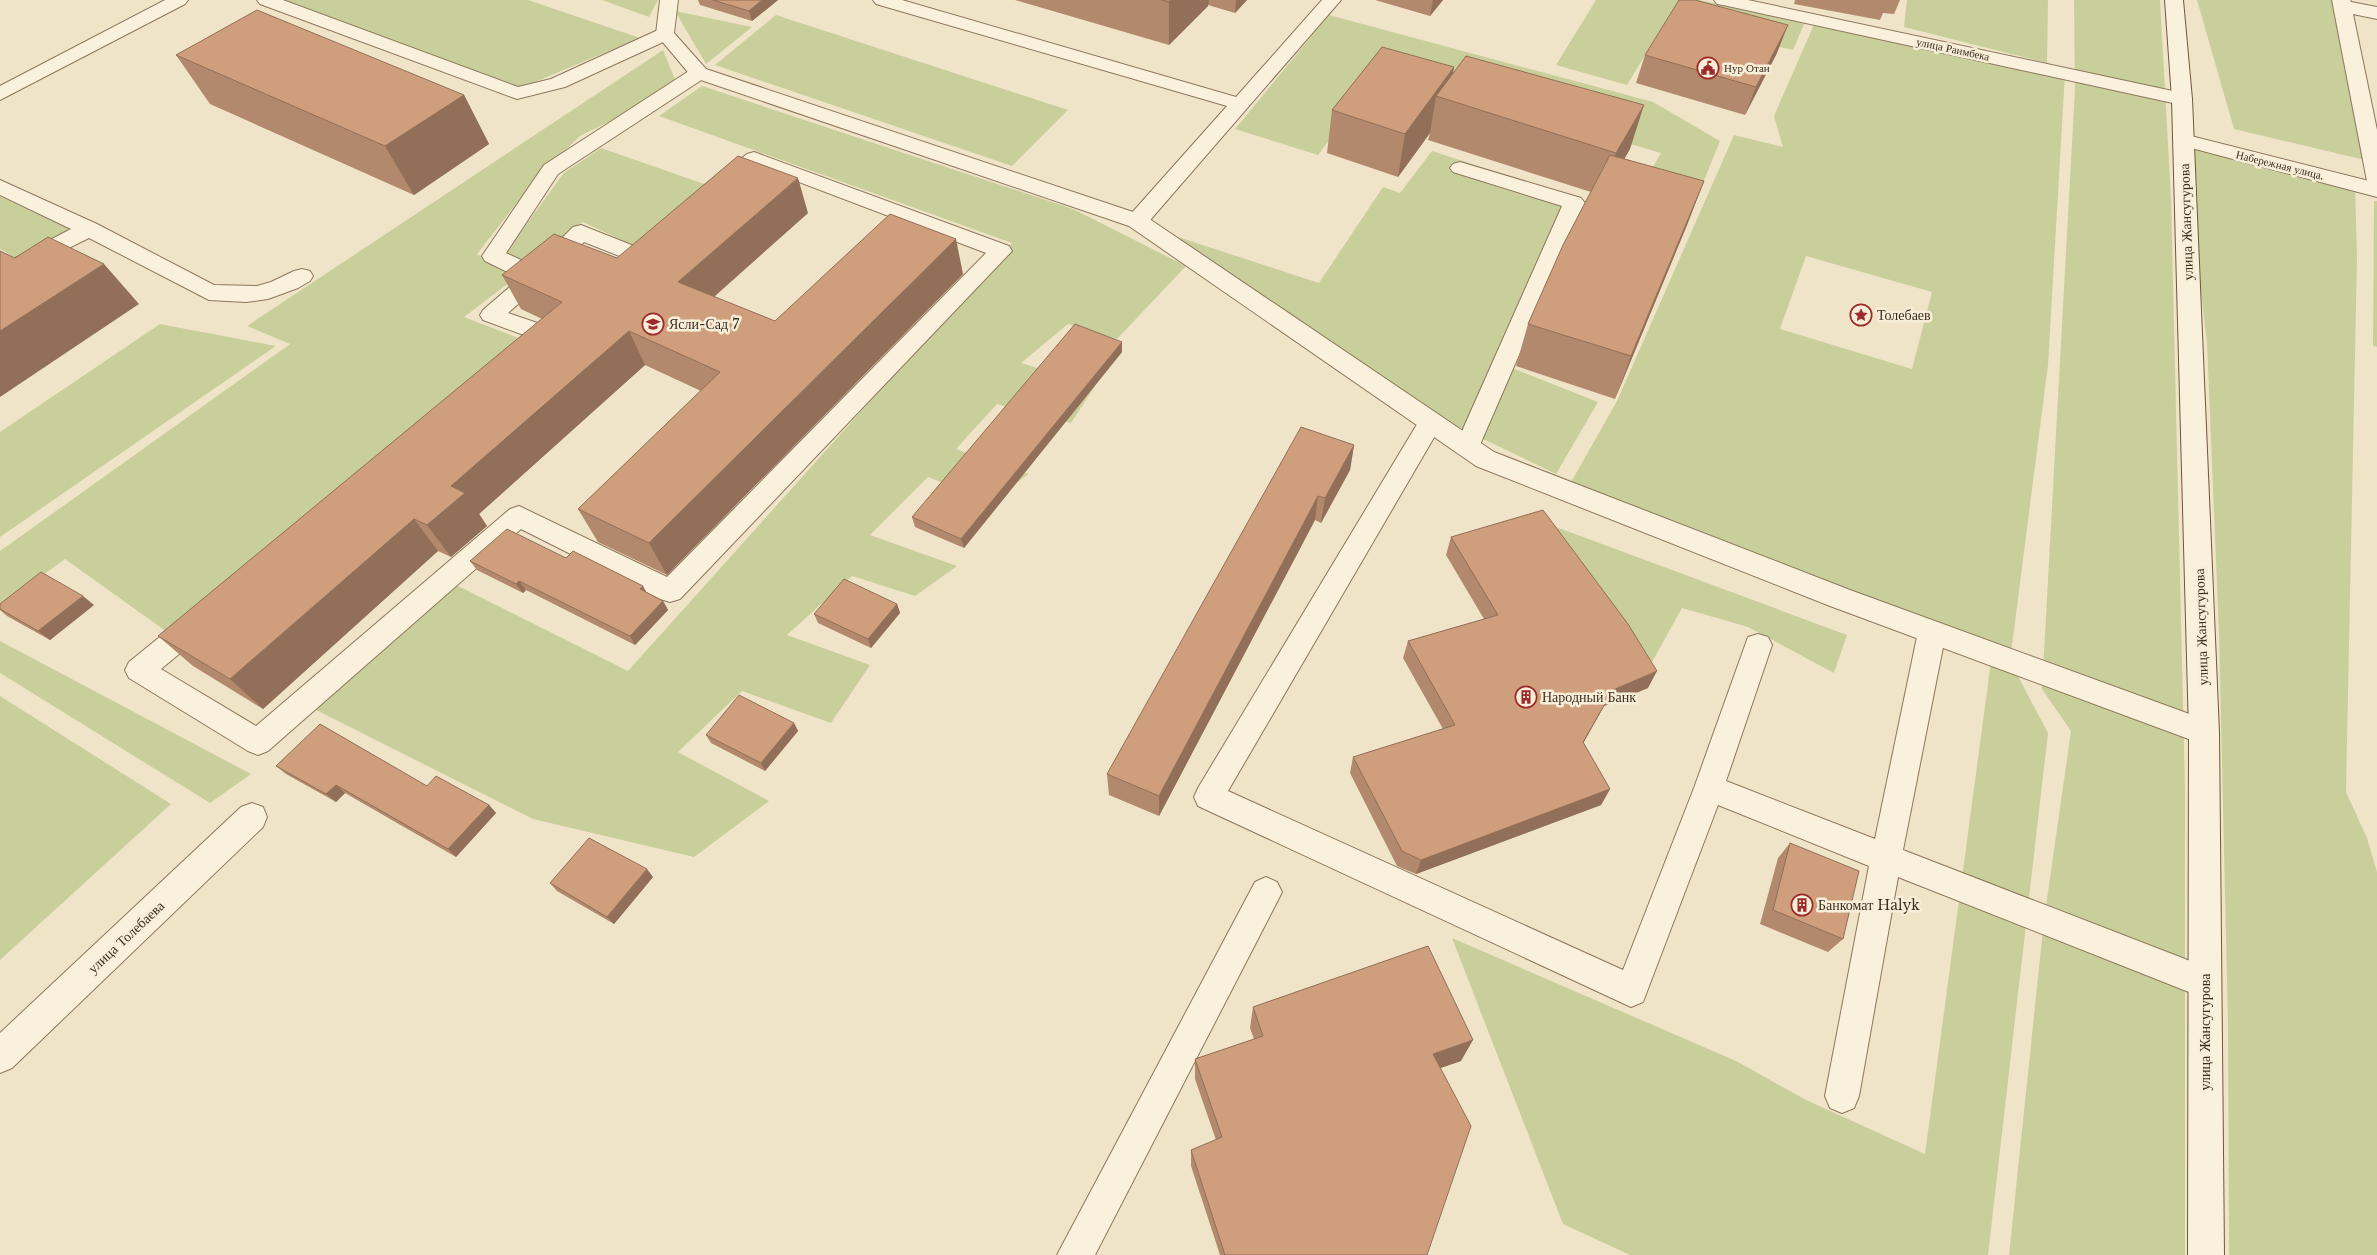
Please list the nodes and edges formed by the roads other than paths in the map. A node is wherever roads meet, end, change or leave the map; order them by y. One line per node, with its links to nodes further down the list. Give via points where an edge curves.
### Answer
1 (179, 0): 12 (street)
2 (266, 0): 10 (street, via 517,93 558,83)
3 (669, 0): 10 (street)
4 (882, 0): 14 (street)
5 (1332, 0): 14 (street)
6 (1723, 0): 13 (street, улица Раимбека)
7 (2174, 0): 13 (street, улица Жансугурова)
8 (2341, 3): 9 (street); 17 (street)
9 (2377, 13)
10 (665, 34): 11 (street)
11 (699, 73): 21 (street); 26 (street, via 551,170 492,256)
12 (0, 94)
13 (2182, 99): 15 (street, улица Жансугурова)
14 (1240, 104): 21 (street)
15 (2183, 140): 19 (street, Набережная улица.); 33 (street, улица Жансугурова)
16 (1460, 168): 29 (street, via 1574,203)
17 (2377, 182)
18 (0, 186): 23 (street)
19 (2377, 190)
20 (705, 198): 30 (street, via 754,158 1000,251 670,591 519,516 258,742 139,670)
21 (1137, 221): 28 (street)
22 (675, 224): 26 (street, via 636,256 582,232)
23 (89, 228): 24 (street); 25 (street, via 209,292 261,294 282,288)
24 (0, 275)
25 (302, 276)
26 (536, 276): 27 (street, via 491,315 550,336)
27 (519, 361)
28 (1431, 422): 29 (street); 34 (street, via 1209,797 1631,991)
29 (1467, 447): 31 (street, via 1486,459)
30 (216, 607)
31 (1932, 632): 33 (street); 36 (street)
32 (1758, 645): 34 (street)
33 (2204, 732): 38 (street, улица Жансугурова)
34 (1709, 788): 36 (street)
35 (252, 817): 39 (street, улица Толебаева)
36 (1886, 858): 38 (street); 40 (street)
37 (1266, 892): 41 (street)
38 (2204, 982): 42 (street, улица Жансугурова)
39 (0, 1056)
40 (1842, 1096)
41 (1075, 1255)
42 (2206, 1255)

